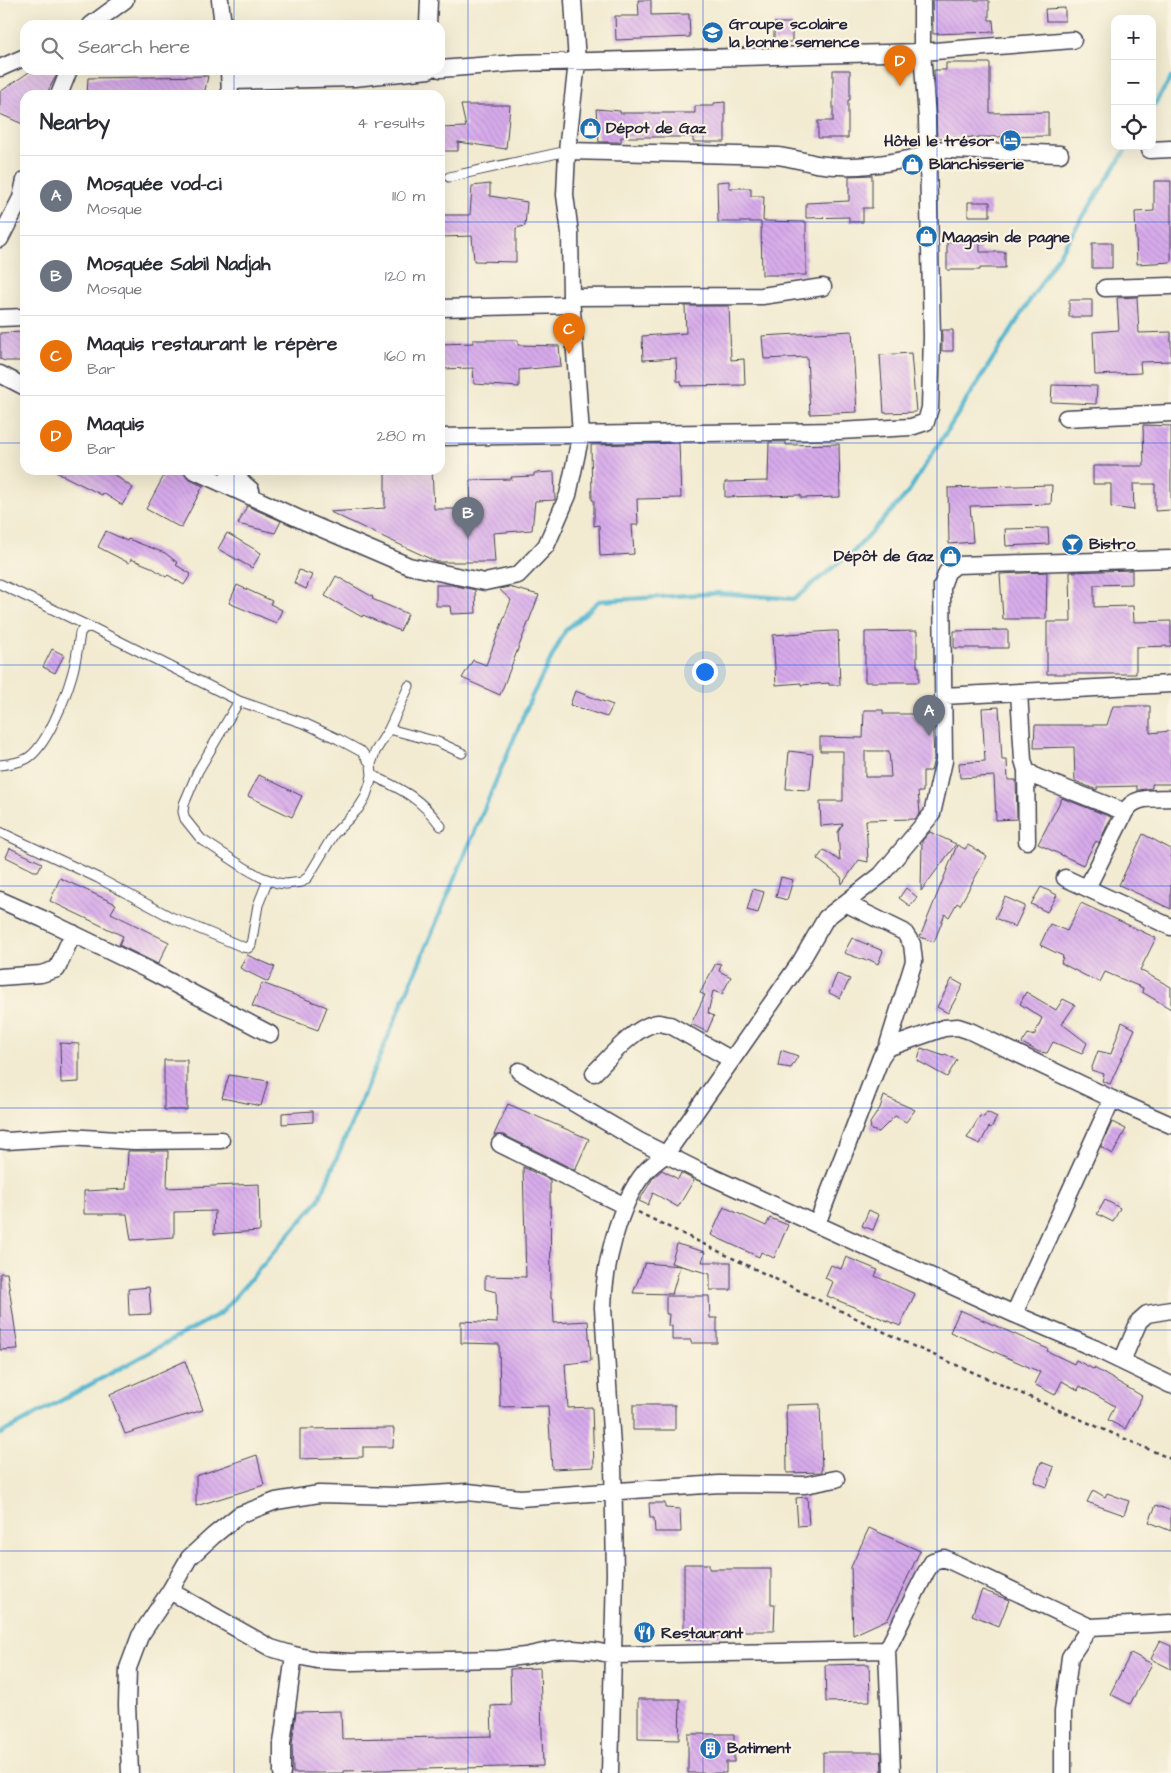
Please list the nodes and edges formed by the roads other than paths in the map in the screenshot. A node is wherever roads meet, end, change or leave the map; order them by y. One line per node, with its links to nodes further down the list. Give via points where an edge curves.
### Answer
1 (125, 0): 6 (street)
2 (220, 0): 7 (street)
3 (429, 0): 8 (street)
4 (573, 0): 12 (street)
5 (922, 0): 10 (street)
6 (98, 20)
7 (222, 20)
8 (428, 20)
9 (1074, 40): 10 (street)
10 (922, 52): 12 (street); 22 (street)
11 (20, 59): 13 (street)
12 (577, 62): 14 (street); 21 (street)
13 (0, 68)
14 (445, 69)
15 (67, 75): 18 (street)
16 (382, 75): 17 (street)
17 (230, 82)
18 (61, 90)
19 (1171, 149): 20 (street)
20 (1156, 150)
21 (567, 151): 22 (street, via 778,156 817,164 856,166 885,164); 24 (lane); 30 (street, via 565,195 570,233)
22 (927, 152): 23 (street); 38 (street, via 932,336 930,408 926,422 911,427 839,431)
23 (1060, 154)
24 (449, 177)
25 (20, 200): 26 (street)
26 (0, 239)
27 (1171, 286): 29 (street)
28 (823, 287): 30 (street, via 762,296)
29 (1105, 288)
30 (571, 301): 31 (street); 38 (street)
31 (445, 308)
32 (20, 317): 33 (street)
33 (0, 318)
34 (0, 374): 35 (street)
35 (20, 384)
36 (1171, 413): 37 (street)
37 (1066, 418)
38 (581, 434): 39 (street); 42 (street, via 568,495 546,546 518,575 485,582 409,566)
39 (445, 437)
40 (205, 475): 42 (street)
41 (234, 475): 42 (street)
42 (268, 505)
43 (1171, 559): 49 (street, via 956,565 947,572 942,586)
44 (0, 584): 45 (lane)
45 (90, 627): 50 (lane); 54 (lane, via 80,633 68,689 38,750 27,759)
46 (1171, 684): 48 (street)
47 (409, 686): 51 (lane)
48 (1018, 692): 49 (street); 55 (street)
49 (943, 696): 66 (street, via 944,761 932,814 881,875)
50 (239, 701): 53 (lane, via 306,724 338,739 362,752); 63 (lane, via 198,772 183,812 201,839)
51 (389, 729): 52 (lane, via 430,739); 53 (lane)
52 (462, 753)
53 (371, 764): 56 (lane)
54 (0, 765)
55 (1026, 770): 58 (street, via 1036,777); 61 (street)
56 (372, 775): 59 (lane, via 419,800); 63 (lane, via 365,798 334,834 308,877 302,882 286,884)
57 (1171, 798): 58 (street, via 1139,799)
58 (1125, 812): 64 (street)
59 (441, 826)
60 (0, 832): 63 (lane, via 171,917 242,948 251,945 258,905)
61 (1027, 841)
62 (1065, 878): 64 (street)
63 (268, 880)
64 (1087, 888): 67 (street)
65 (0, 900): 68 (street)
66 (845, 903): 71 (street, via 904,932 912,944 914,961); 72 (street, via 826,918 801,961)
67 (1171, 927)
68 (73, 933): 69 (street, via 57,969 41,974); 70 (street)
69 (0, 977)
70 (270, 1034)
71 (886, 1048): 75 (street, via 944,1028 958,1027); 82 (street)
72 (732, 1060): 74 (street, via 670,1025 659,1023 637,1032); 80 (street)
73 (518, 1071): 80 (street)
74 (594, 1073)
75 (1112, 1099): 76 (street); 84 (street)
76 (1171, 1125)
77 (0, 1140): 78 (street, via 68,1137 134,1141)
78 (221, 1140)
79 (500, 1144): 81 (street)
80 (666, 1154): 81 (street, via 645,1171); 82 (street)
81 (625, 1206): 88 (street, via 610,1254 603,1308)
82 (817, 1224): 84 (street)
83 (1171, 1310): 85 (street, via 1147,1314 1139,1321)
84 (1014, 1314): 85 (street)
85 (1122, 1361): 86 (street)
86 (1171, 1385)
87 (836, 1479): 88 (street, via 805,1485 719,1484)
88 (614, 1493): 89 (street, via 520,1498 468,1492 398,1496 319,1494 276,1501 239,1515 212,1536 189,1558); 94 (street)
89 (170, 1591): 93 (street, via 271,1648); 95 (street, via 140,1636 128,1668)
90 (1171, 1623): 91 (street)
91 (1090, 1627): 92 (street, via 944,1558 933,1561 926,1572); 99 (street, via 1070,1657 1063,1712)
92 (886, 1650): 94 (street); 98 (street)
93 (294, 1655): 94 (street, via 351,1662 499,1659 573,1649); 96 (street, via 282,1742)
94 (613, 1655): 97 (street)
95 (130, 1773)
96 (282, 1773)
97 (610, 1773)
98 (892, 1773)
99 (1063, 1773)

